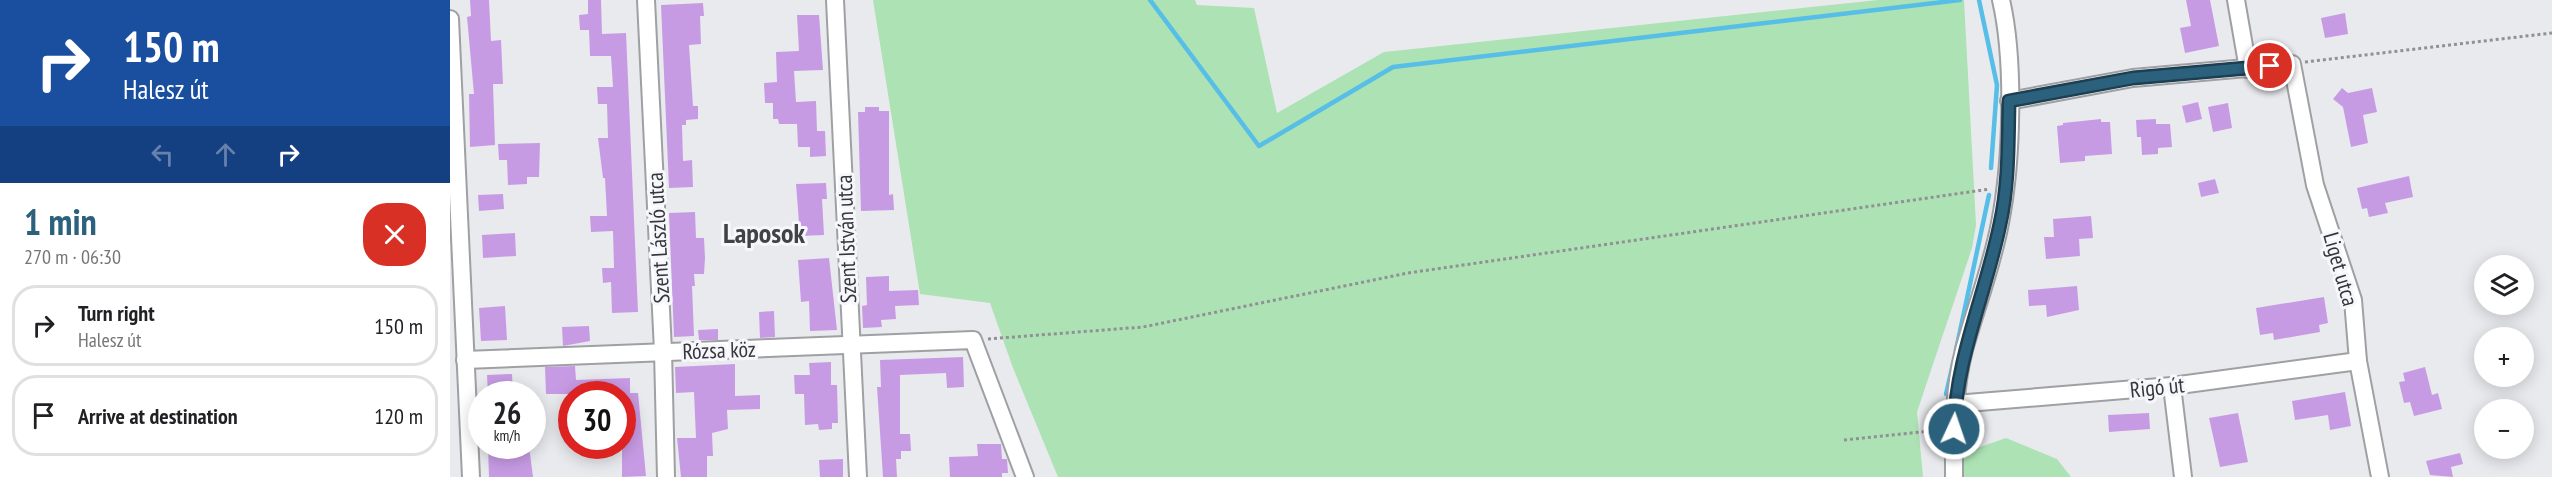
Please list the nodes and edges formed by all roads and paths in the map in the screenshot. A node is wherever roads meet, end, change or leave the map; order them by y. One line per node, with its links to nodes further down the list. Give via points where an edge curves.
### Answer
1 (646, 0): 13 (street, Szent László utca)
2 (836, 0): 12 (street, Szent István utca)
3 (2001, 0): 9 (street, via 2009,54)
4 (2236, 0): 8 (street)
5 (450, 19): 14 (street)
6 (2552, 33): 7 (path)
7 (2292, 64): 8 (street); 15 (street, Liget utca, via 2315,185 2353,300)
8 (2248, 69): 9 (street, via 2133,78)
9 (2009, 101): 10 (street)
10 (2006, 186): 11 (path, via 1408,273 1143,327); 17 (street, via 2000,225 1964,352)
11 (973, 340): 12 (street, Rózsa köz); 23 (street)
12 (850, 346): 13 (street, Rózsa köz); 22 (street, Szent István utca)
13 (663, 351): 14 (street, Rózsa köz); 21 (street, Szent László utca)
14 (465, 360): 20 (street)
15 (2358, 361): 16 (street, Rigó út); 26 (street, Liget utca)
16 (2172, 386): 17 (street, Rigó út); 25 (street)
17 (1955, 404): 18 (street)
18 (1954, 429): 19 (path); 24 (street)
19 (1844, 440)
20 (471, 477)
21 (666, 477)
22 (858, 477)
23 (1025, 477)
24 (1954, 477)
25 (2183, 477)
26 (2380, 477)

